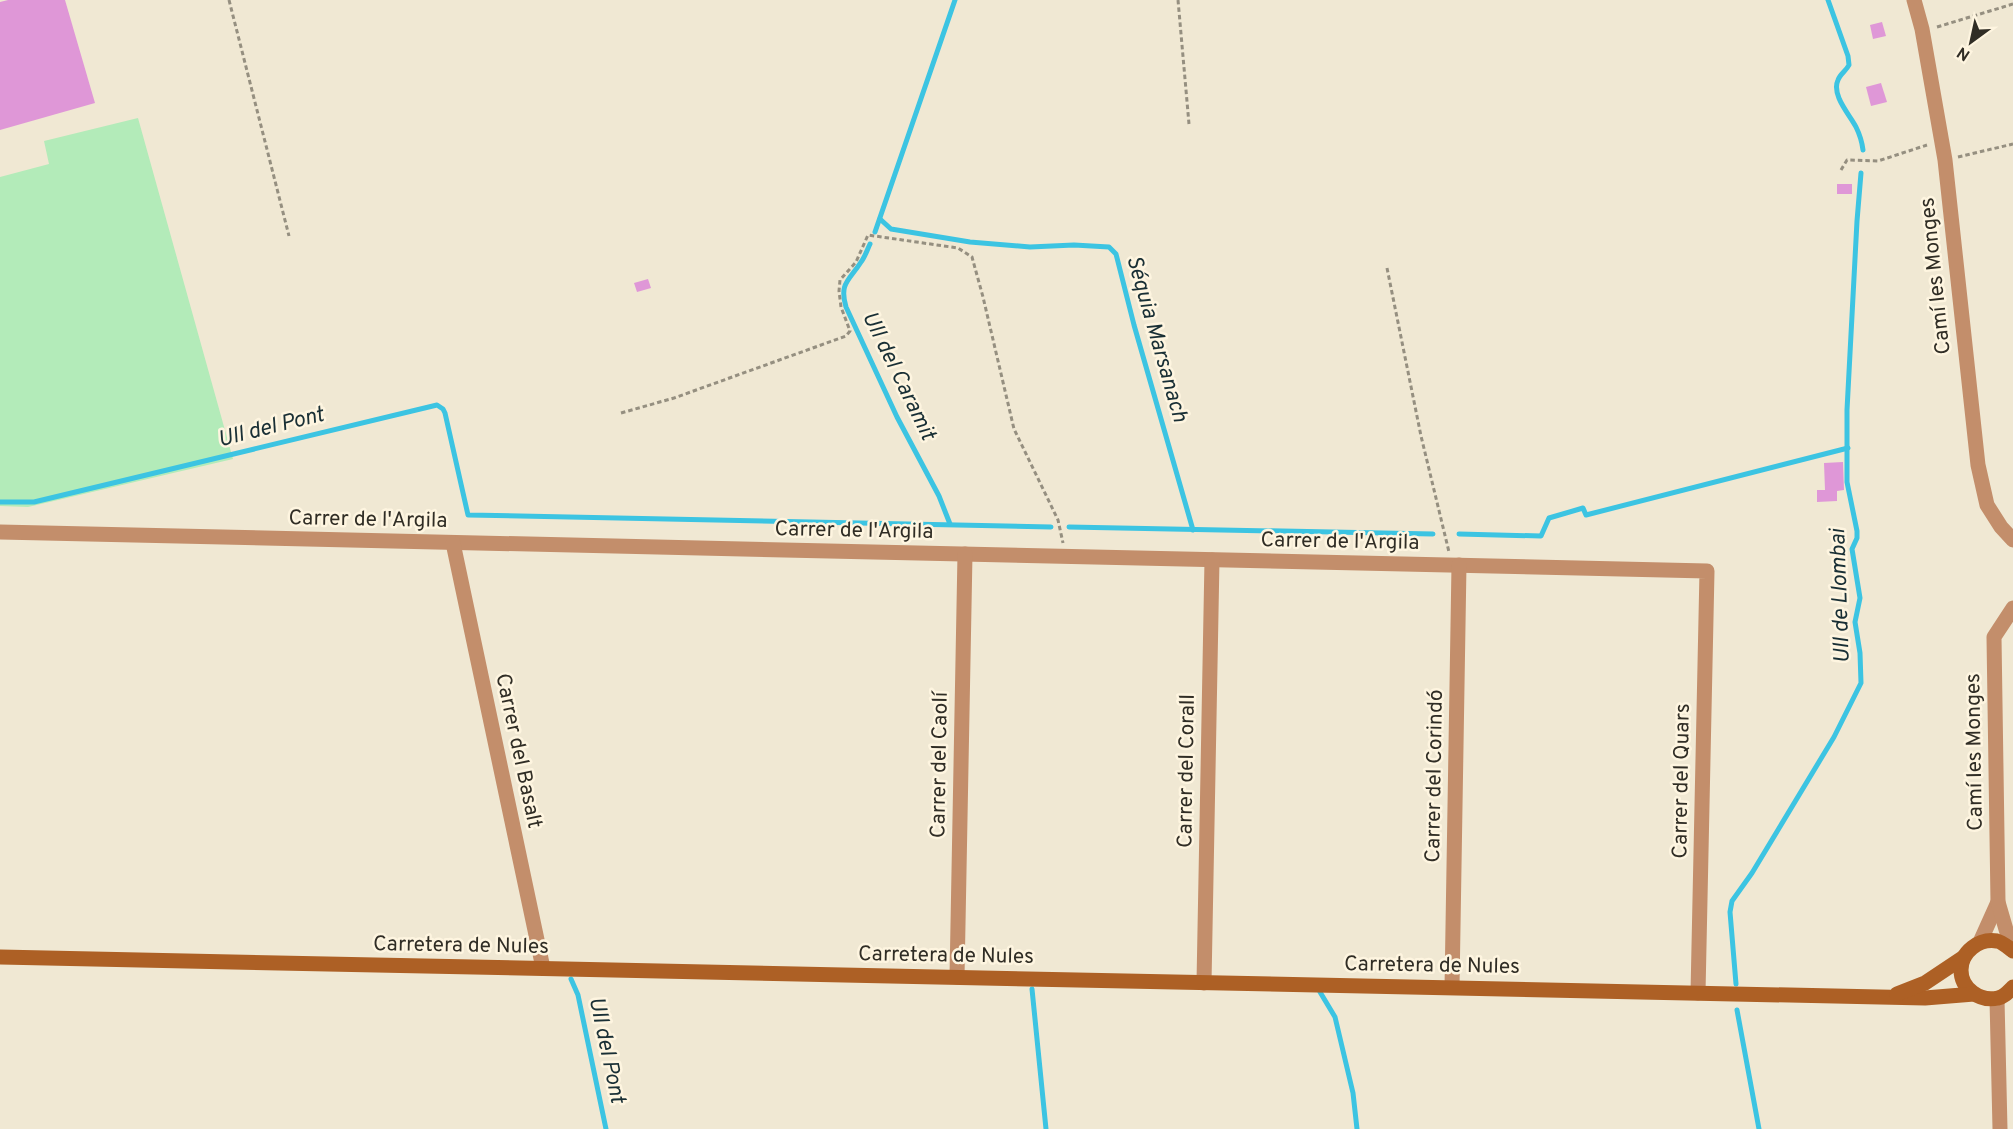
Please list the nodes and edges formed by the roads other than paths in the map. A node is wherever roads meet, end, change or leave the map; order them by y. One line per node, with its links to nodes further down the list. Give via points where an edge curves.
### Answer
1 (1914, 0): 3 (street, Camí les Monges, via 1945,160 1978,465 1987,505)
2 (0, 532): 4 (street, Carrer de l'Argila)
3 (2013, 540)
4 (453, 543): 5 (street, Carrer de l'Argila); 15 (street, Carrer del Basalt)
5 (965, 554): 6 (street, Carrer de l'Argila); 16 (street, Carrer del Caolí)
6 (1212, 560): 7 (street, Carrer de l'Argila); 17 (street, Carrer del Corall)
7 (1456, 565): 8 (street, Carrer de l'Argila); 18 (street, Carrer del Corindó)
8 (1707, 571): 19 (street, Carrer del Quars)
9 (2013, 608): 10 (street, Camí les Monges, via 1994,637)
10 (1998, 902): 11 (street); 12 (street)
11 (1980, 942): 12 (main road, via 1997,941); 14 (main road, Carretera de Nules)
12 (2013, 951)
13 (0, 957): 15 (main road, Carretera de Nules)
14 (1964, 957): 20 (main road, via 1964,984); 21 (main road, Carretera de Nules, via 1925,983)
15 (543, 969): 16 (main road, Carretera de Nules)
16 (957, 977): 17 (main road, Carretera de Nules)
17 (1204, 982): 18 (main road, Carretera de Nules)
18 (1452, 987): 19 (main road, Carretera de Nules)
19 (1698, 993): 21 (main road, Carretera de Nules)
20 (1998, 995): 21 (main road, Carretera de Nules); 22 (street)
21 (1892, 997)
22 (2000, 1129)

